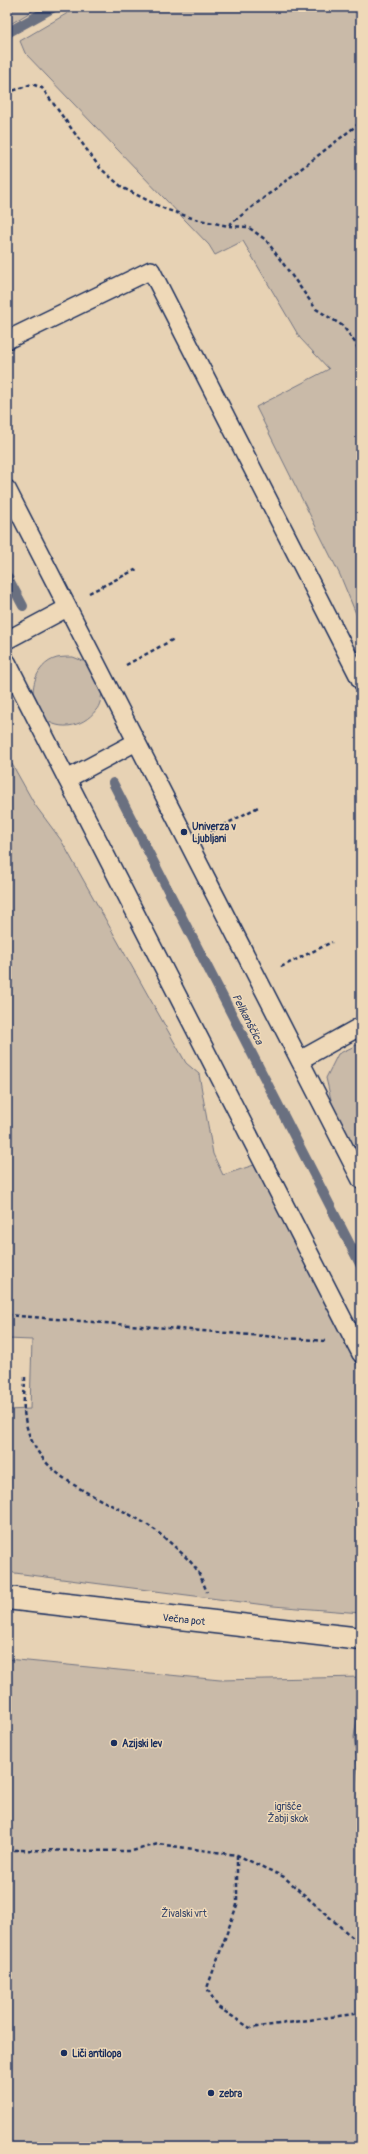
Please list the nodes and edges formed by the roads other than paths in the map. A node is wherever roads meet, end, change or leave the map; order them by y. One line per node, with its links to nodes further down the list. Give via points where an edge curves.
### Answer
1 (7, 340): 6 (lane, via 151,270)
2 (7, 489): 3 (lane)
3 (67, 608): 4 (lane); 7 (lane)
4 (7, 640)
5 (7, 662): 8 (lane)
6 (361, 681)
7 (136, 742): 8 (lane); 10 (lane)
8 (67, 778): 12 (lane)
9 (361, 1026): 10 (lane)
10 (300, 1060): 11 (lane)
11 (361, 1180)
12 (358, 1349)
13 (7, 1598): 14 (main road, Večna pot)
14 (361, 1639)

